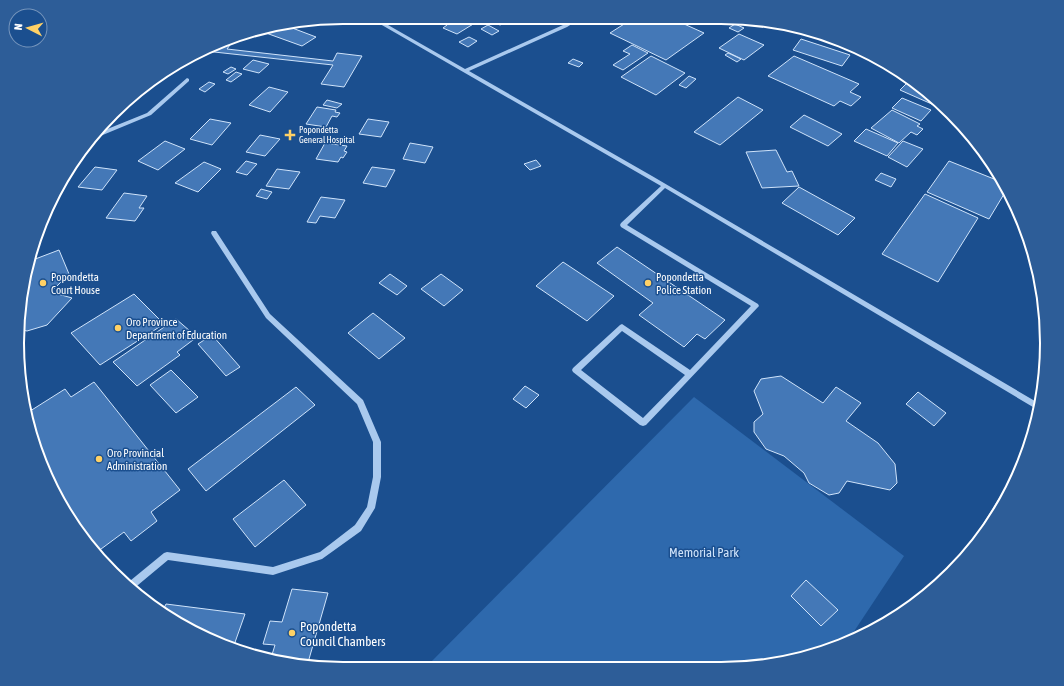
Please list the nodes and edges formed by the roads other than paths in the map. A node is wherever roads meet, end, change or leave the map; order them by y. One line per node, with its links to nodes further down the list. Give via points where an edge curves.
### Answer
1 (382, 24): 3 (street)
2 (568, 24): 3 (street)
3 (465, 71): 6 (street)
4 (187, 80): 5 (street, via 149,114)
5 (103, 133)
6 (664, 186): 8 (street, via 623,225 756,306); 9 (street)
7 (214, 233): 10 (street, via 268,316 360,402 377,442 378,478 371,508 358,528 322,554 273,571 167,556)
8 (690, 374): 8 (street, via 642,423 576,370 622,327)
9 (1034, 404)
10 (134, 583)

